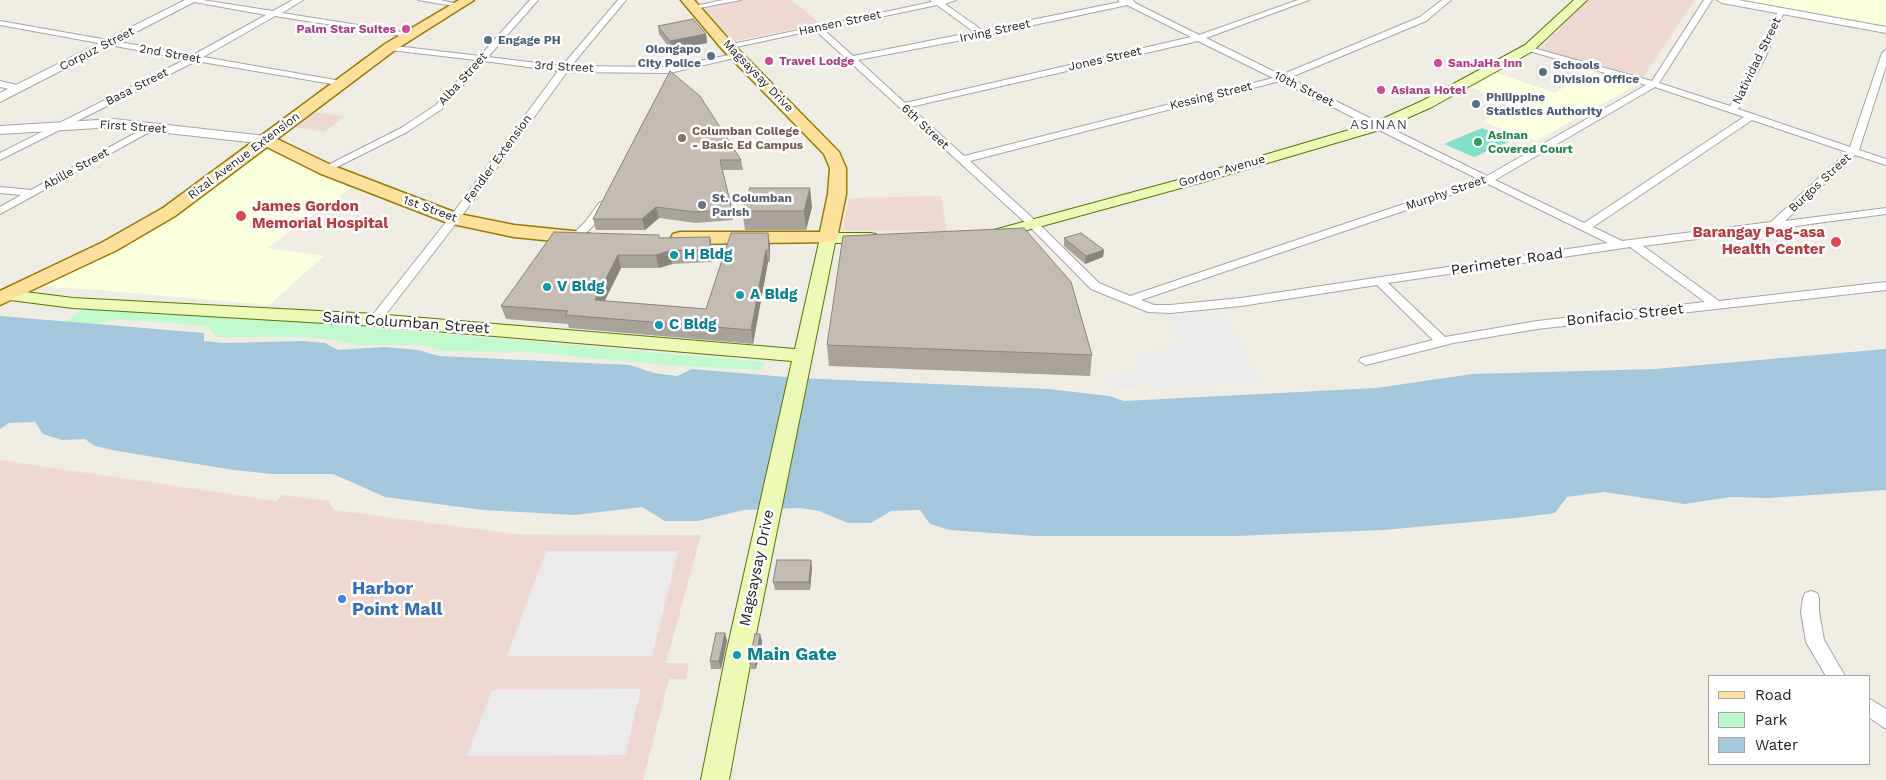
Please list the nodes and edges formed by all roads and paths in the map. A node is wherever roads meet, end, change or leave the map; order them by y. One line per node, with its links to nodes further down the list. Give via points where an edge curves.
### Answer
1 (187, 0): 2 (street)
2 (192, 0): 19 (street); 26 (street, Corpuz Street)
3 (299, 0): 19 (street, Basa Street)
4 (422, 0): 16 (street)
5 (534, 0): 32 (street, Alba Street)
6 (622, 0): 34 (street, Fendler Extension)
7 (737, 0): 17 (street)
8 (952, 0): 14 (street, Hansen Street)
9 (1305, 0): 25 (street, Jones Street)
10 (1447, 0): 36 (street, Kessing Street, via 1423,19)
11 (1580, 0): 28 (main road, Gordon Avenue)
12 (1708, 0): 40 (street, Murphy Street)
13 (1722, 0): 18 (street)
14 (935, 1): 21 (street, Hansen Street); 23 (street)
15 (1129, 1): 23 (street, Irving Street); 25 (street, 10th Street)
16 (464, 2): 24 (main road, Rizal Avenue Extension)
17 (690, 4): 29 (main road, Magsaysay Drive)
18 (1782, 11): 22 (street); 44 (street, Natividad Street)
19 (274, 14): 24 (street); 31 (street, Basa Street)
20 (0, 23): 26 (street, 2nd Street)
21 (817, 28): 29 (street, Hansen Street); 33 (street, 6th Street)
22 (1886, 30)
23 (983, 34): 33 (street, Irving Street)
24 (408, 36): 27 (main road, Rizal Avenue Extension)
25 (1198, 38): 36 (street, 10th Street); 43 (street, Jones Street)
26 (110, 42): 31 (street, 2nd Street); 41 (street, Corpuz Street)
27 (390, 47): 32 (street, 3rd Street); 39 (main road, Rizal Avenue Extension)
28 (1529, 48): 40 (street); 47 (main road, Gordon Avenue, via 1427,104)
29 (733, 51): 35 (street, 3rd Street); 70 (main road, Magsaysay Drive, via 831,152 838,168 837,194)
30 (1886, 53): 51 (street, Burgos Street)
31 (194, 58): 39 (street, 2nd Street); 46 (street, Basa Street)
32 (480, 59): 34 (street, 3rd Street); 55 (street, Alba Street, via 431,112 404,130)
33 (852, 59): 43 (street, 6th Street)
34 (564, 68): 35 (street, 3rd Street); 62 (street, Fendler Extension)
35 (670, 70): 37 (street)
36 (1282, 78): 47 (street, 10th Street); 53 (street, Kessing Street)
37 (666, 81)
38 (0, 84): 41 (street)
39 (341, 84): 50 (main road, Rizal Avenue Extension)
40 (1654, 84): 44 (street); 56 (street, Murphy Street)
41 (18, 88): 42 (street, Corpuz Street)
42 (0, 98)
43 (903, 106): 53 (street, 6th Street)
44 (1732, 111): 45 (street)
45 (1751, 117): 51 (street); 65 (street)
46 (60, 125): 48 (street, First Street, via 114,123); 49 (street, First Street); 52 (street, Basa Street)
47 (1378, 126): 56 (street, 10th Street); 64 (main road, Gordon Avenue)
48 (152, 127): 50 (street, First Street); 58 (street, Abille Street)
49 (0, 130)
50 (266, 140): 55 (main road, 1st Street); 76 (main road, Rizal Avenue Extension, via 169,212 110,246)
51 (1854, 151): 54 (street); 63 (street, Burgos Street)
52 (0, 157)
53 (962, 160): 64 (street, 6th Street)
54 (1886, 162)
55 (325, 169): 62 (main road, 1st Street)
56 (1489, 179): 65 (street, 10th Street); 77 (street, Murphy Street)
57 (0, 190): 58 (street)
58 (32, 194): 60 (street, Abille Street)
59 (608, 195): 67 (street, via 600,212)
60 (0, 211)
61 (1886, 211): 63 (street, Perimeter Road)
62 (454, 219): 67 (main road, 1st Street, via 514,231); 79 (street, Fendler Extension)
63 (1776, 223): 72 (street, Perimeter Road)
64 (1034, 225): 66 (main road, Gordon Avenue); 74 (street, 6th Street)
65 (1586, 227): 72 (street, 10th Street)
66 (978, 237)
67 (575, 238): 68 (main road, 1st Street)
68 (604, 238)
69 (661, 238): 70 (main road)
70 (828, 238): 71 (main road); 82 (main road, Magsaysay Drive)
71 (882, 238)
72 (1626, 244): 73 (street, Perimeter Road); 78 (street, 10th Street)
73 (1381, 283): 77 (street, Perimeter Road, via 1170,309 1152,309); 80 (street)
74 (1095, 286): 77 (street, Perimeter Road)
75 (1886, 286): 78 (street, Bonifacio Street)
76 (3, 295): 79 (main road, Saint Columban Street, via 73,303)
77 (1128, 300)
78 (1717, 305): 80 (street, Bonifacio Street, via 1546,324)
79 (375, 320): 82 (main road, Saint Columban Street)
80 (1441, 341): 81 (street, Bonifacio Street)
81 (1366, 361)
82 (801, 364): 87 (main road, Magsaysay Drive)
83 (1811, 598): 84 (street, via 1815,642)
84 (1835, 675)
85 (1871, 707): 86 (street)
86 (1886, 721)
87 (715, 780)

